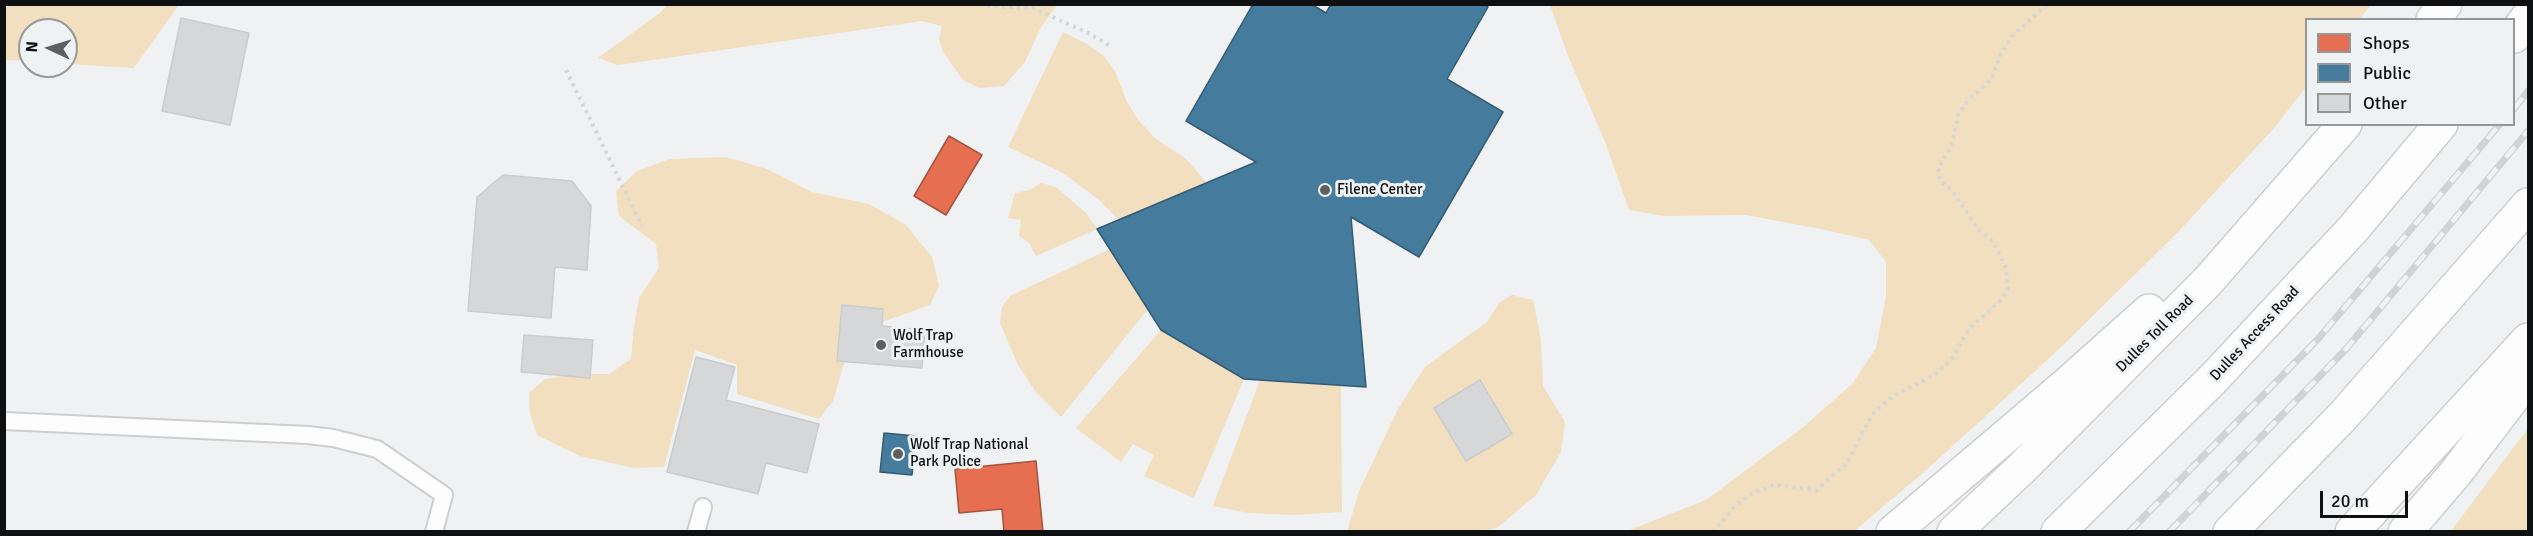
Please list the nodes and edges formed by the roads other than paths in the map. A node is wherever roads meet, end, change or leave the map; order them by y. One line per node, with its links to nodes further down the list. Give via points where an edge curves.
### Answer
1 (2445, 4): 3 (highway)
2 (2529, 17): 4 (highway)
3 (2434, 18)
4 (2515, 35)
5 (2343, 126): 7 (highway, Dulles Toll Road)
6 (2438, 126): 17 (highway, Dulles Access Road, via 2353,229 2213,379)
7 (2304, 172): 15 (highway, via 2066,385); 16 (highway, Dulles Toll Road, via 2208,280)
8 (2529, 205): 18 (highway, via 2343,416)
9 (2529, 340): 19 (highway)
10 (2529, 378): 20 (highway)
11 (4, 421): 13 (lane, via 333,438 376,449 444,495)
12 (703, 507): 14 (lane)
13 (434, 531)
14 (696, 531)
15 (1893, 531)
16 (1954, 531)
17 (2058, 531)
18 (2230, 531)
19 (2352, 531)
20 (2405, 531)

